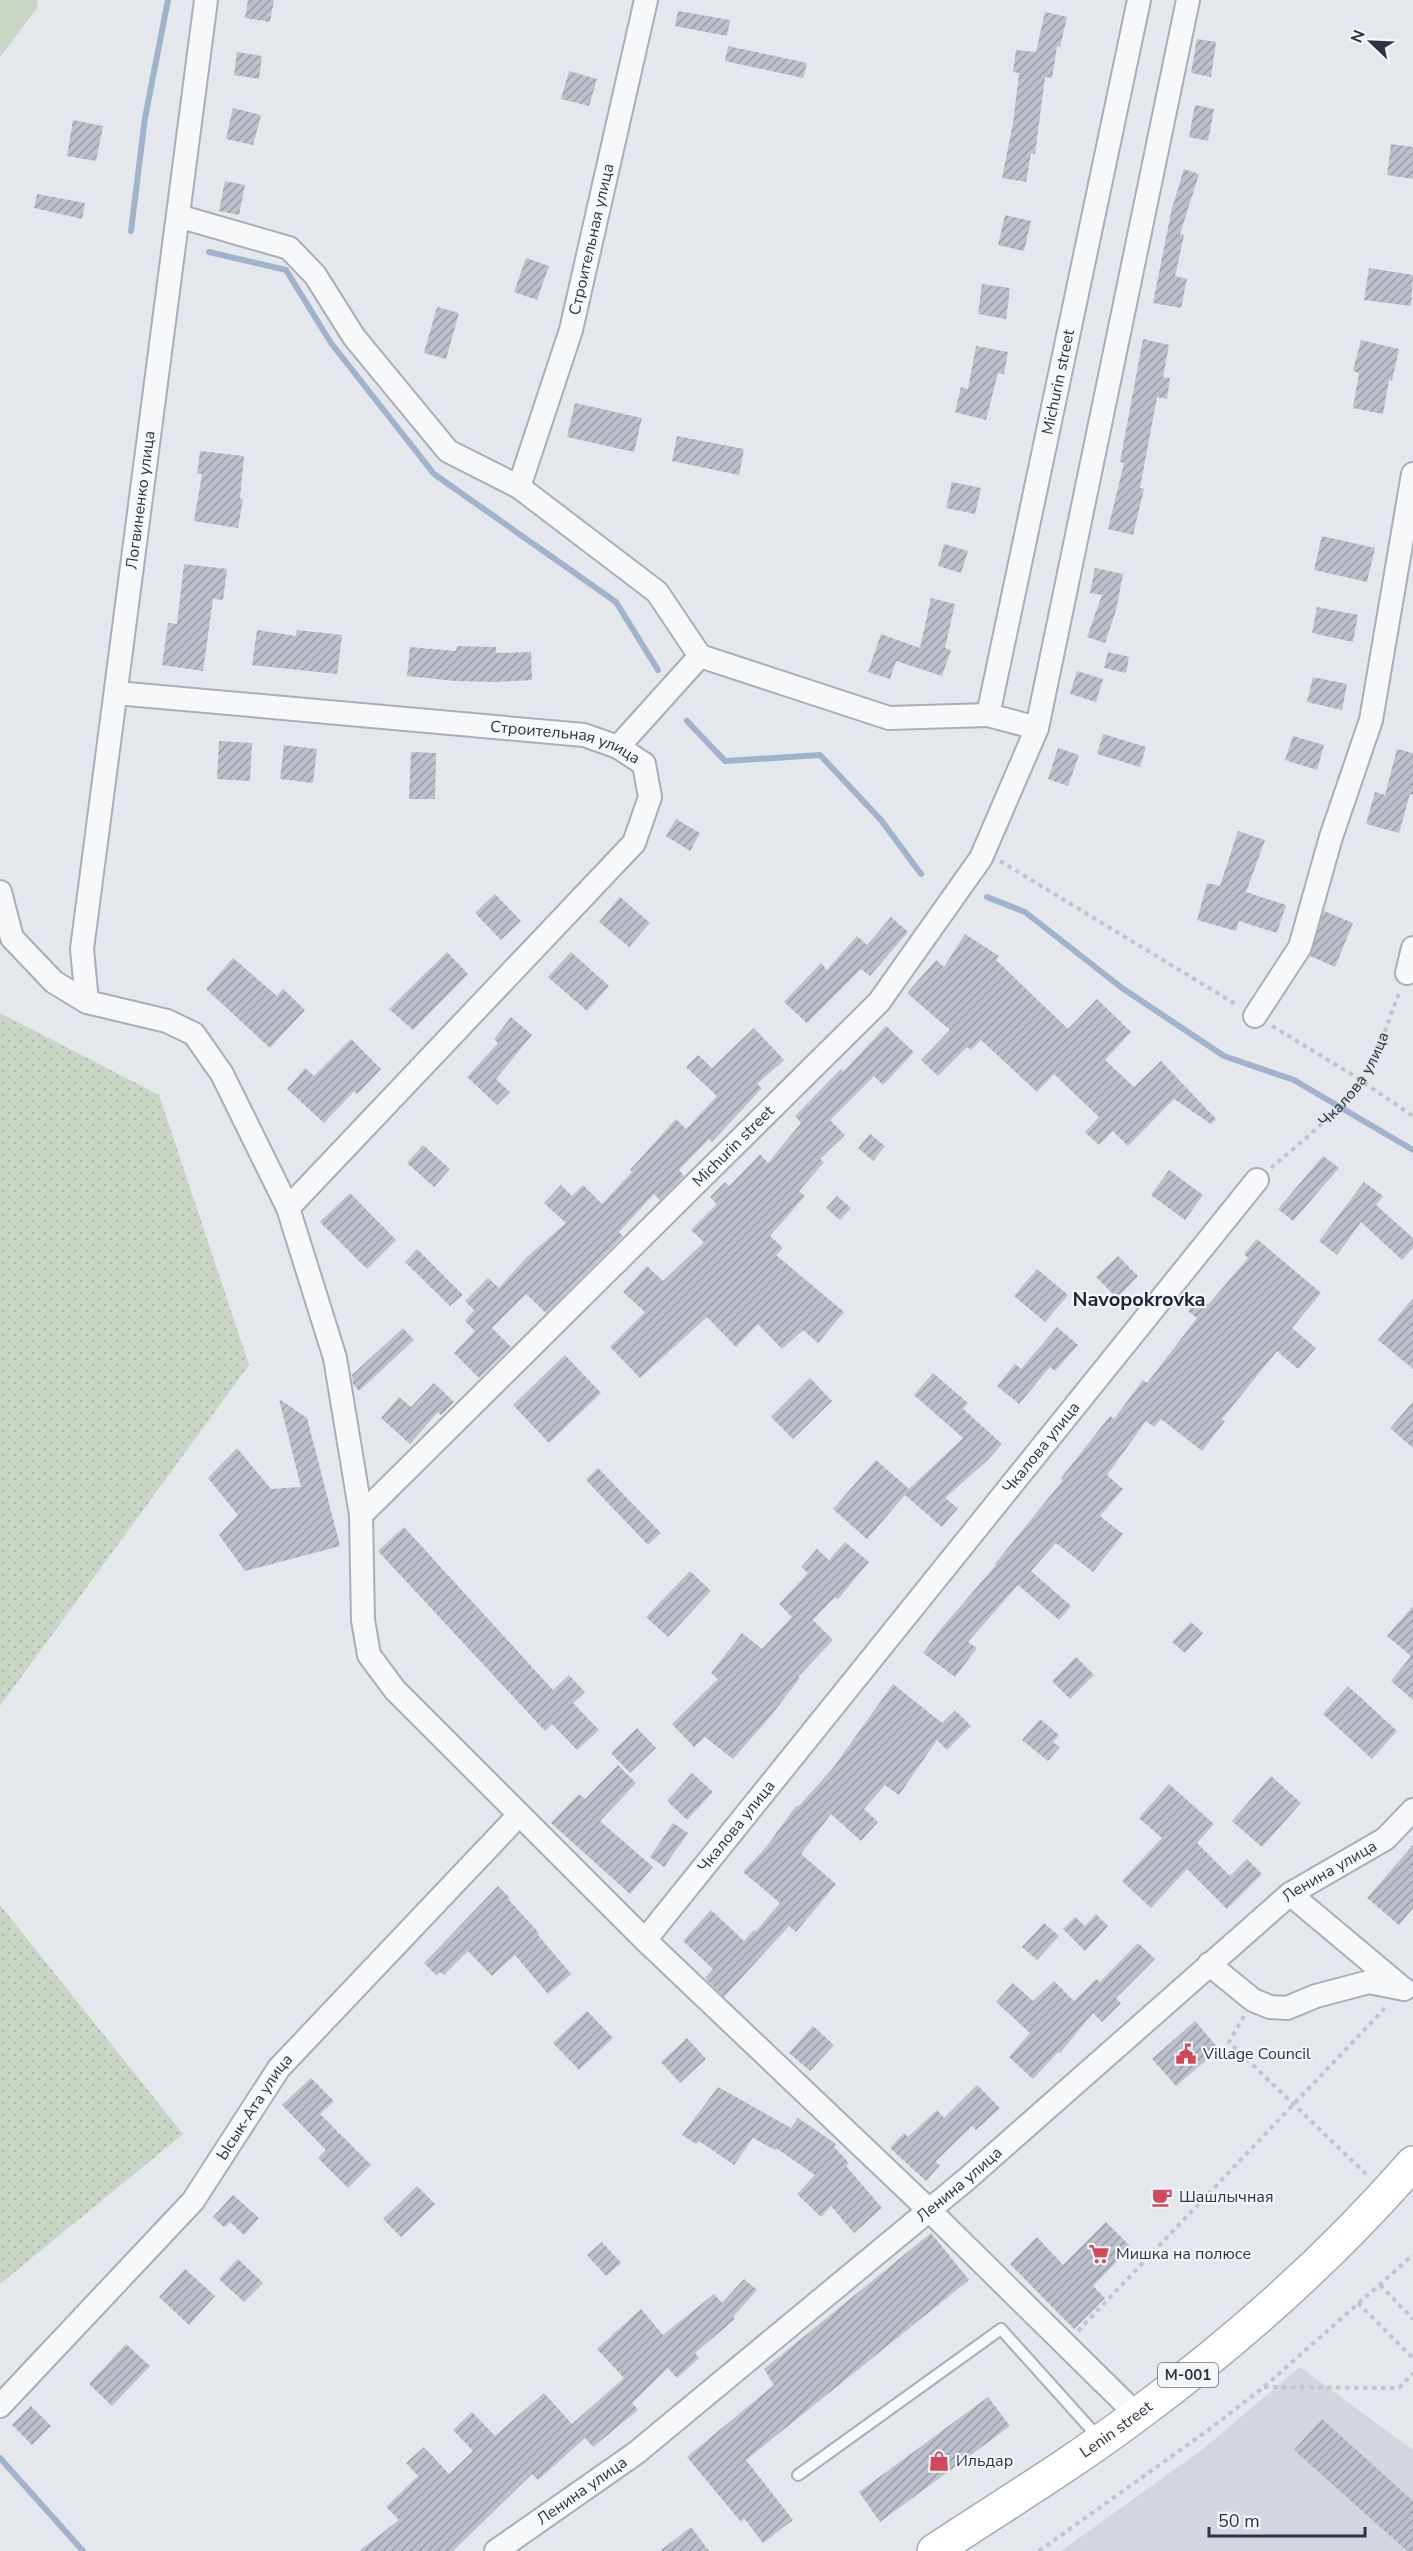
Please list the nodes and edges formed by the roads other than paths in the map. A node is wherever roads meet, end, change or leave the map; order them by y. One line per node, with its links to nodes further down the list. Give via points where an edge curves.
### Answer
1 (206, 0): 5 (street, Логвиненко улица)
2 (646, 0): 7 (street, Строительная улица, via 570,330)
3 (1139, 0): 10 (street, Michurin street)
4 (1188, 0): 11 (street, Michurin street)
5 (178, 216): 7 (street, via 289,248 315,274 354,337 448,451); 9 (street, Логвиненко улица)
6 (1413, 474): 18 (street, via 1371,720 1331,837 1300,947)
7 (519, 487): 8 (street, via 657,592)
8 (700, 656): 10 (street, via 889,718); 12 (street)
9 (116, 693): 12 (street, Строительная улица, via 585,735); 17 (street, Логвиненко улица, via 82,949)
10 (988, 716): 11 (street)
11 (1037, 728): 21 (street, Michurin street, via 984,852 879,1002)
12 (618, 747): 20 (street, Строительная улица, via 644,764 650,796 634,843)
13 (0, 892): 14 (street)
14 (6, 935): 17 (street, via 54,982)
15 (1413, 948): 16 (street)
16 (1407, 973)
17 (87, 1002): 20 (street, via 167,1021 194,1034 222,1074)
18 (1255, 1016)
19 (1257, 1180): 25 (street, Чкалова улица)
20 (288, 1208): 21 (street, via 335,1358)
21 (361, 1515): 23 (street, via 363,1620 369,1655 394,1690)
22 (1413, 1810): 24 (street, Ленина улица, via 1385,1839)
23 (519, 1815): 25 (street); 30 (street, Ысык-Ата улица, via 279,2068 193,2201)
24 (1290, 1894): 26 (street, Ленина улица); 27 (street)
25 (645, 1940): 29 (street)
26 (1209, 1964): 27 (street, via 1253,2000 1270,2007 1287,2008 1369,1982); 29 (street, Ленина улица)
27 (1408, 1993)
28 (1413, 2163): 31 (main road, Lenin street / М-001, via 1320,2262 1232,2342)
29 (928, 2210): 31 (street); 34 (street, Ленина улица, via 636,2453)
30 (0, 2406)
31 (1137, 2415): 32 (main road, Lenin street / М-001)
32 (1100, 2440): 33 (lane, via 1001,2329); 35 (main road, Lenin street / М-001)
33 (798, 2475)
34 (496, 2551)
35 (934, 2551)

